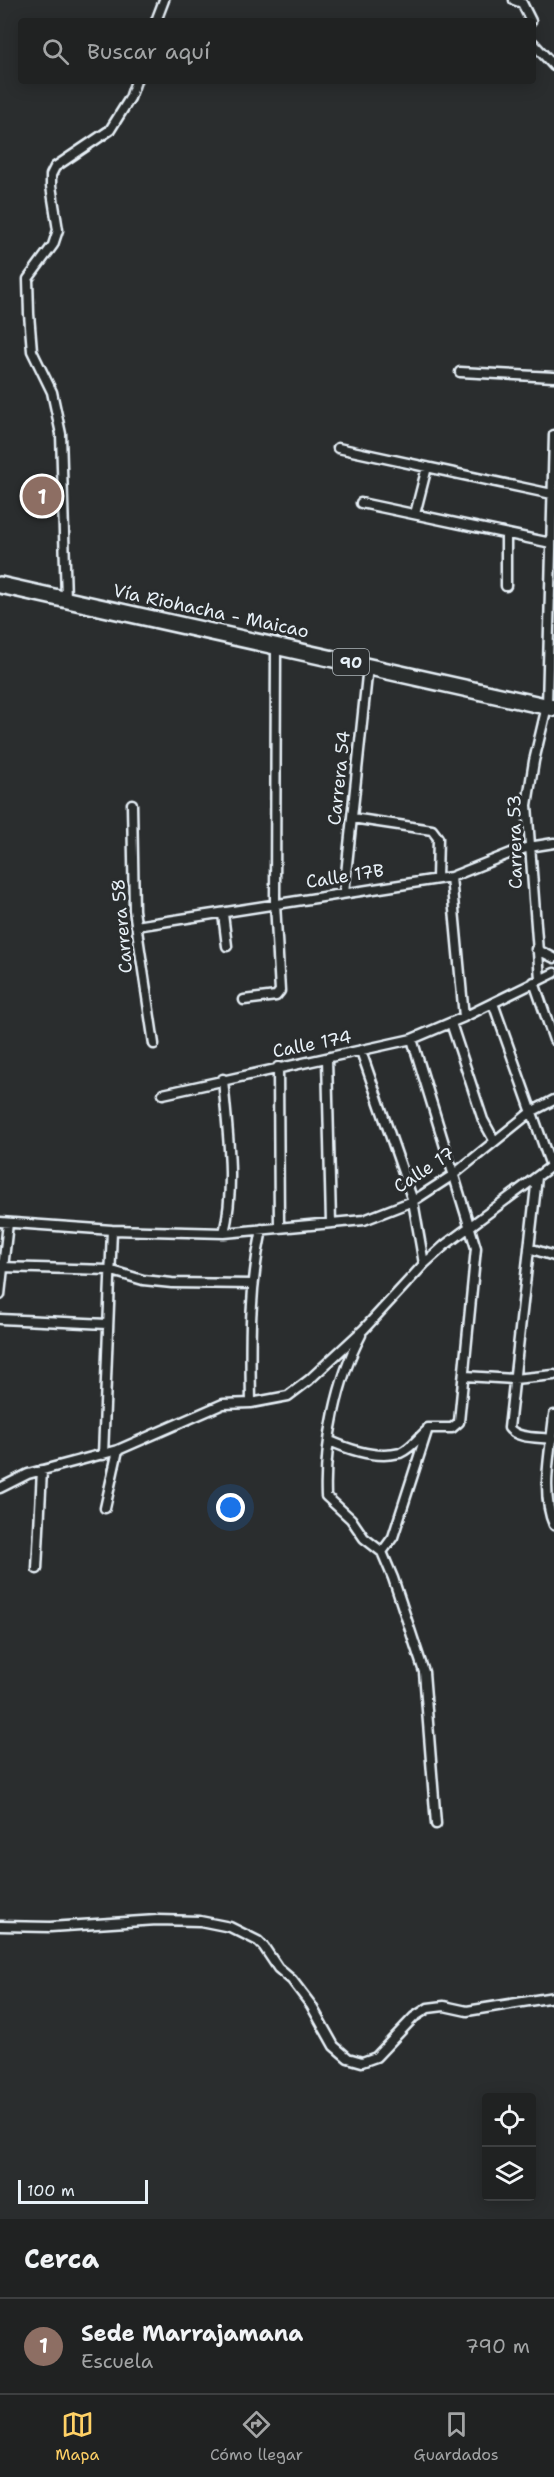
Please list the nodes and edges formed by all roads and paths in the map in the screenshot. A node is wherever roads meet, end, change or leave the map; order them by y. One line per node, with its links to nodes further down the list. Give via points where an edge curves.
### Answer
1 (164, 0): 3 (street)
2 (514, 0): 4 (street, via 522,3)
3 (157, 18)
4 (530, 18)
5 (536, 46): 6 (street)
6 (554, 66)
7 (135, 84): 21 (street, via 110,130 55,167 51,186 58,230 53,245 28,279 32,351 52,392 61,434)
8 (460, 372): 9 (street)
9 (554, 377)
10 (554, 435): 13 (street, Carrera 53)
11 (338, 448): 12 (street)
12 (427, 467): 13 (street); 15 (street)
13 (552, 494): 17 (street, Carrera 53)
14 (361, 503): 15 (street)
15 (415, 514): 16 (street)
16 (506, 534): 17 (street); 20 (street)
17 (551, 543): 18 (street, Carrera 53)
18 (552, 554): 24 (street, Carrera 53)
19 (0, 585): 21 (highway, Vía Riohacha - Maicao / 90)
20 (506, 586)
21 (66, 599): 22 (highway, Vía Riohacha - Maicao / 90)
22 (276, 645): 23 (highway, Vía Riohacha - Maicao / 90); 32 (street)
23 (368, 666): 24 (highway, Vía Riohacha - Maicao / 90); 26 (street, Carrera 54)
24 (550, 707): 28 (street, Carrera 53, via 534,761 527,805)
25 (132, 804): 34 (street, Carrera 58)
26 (352, 818): 30 (street, via 432,830 438,838); 31 (street, Carrera 54)
27 (554, 843): 28 (street, Calle 17B)
28 (529, 847): 29 (street, Calle 17B); 36 (street, Carrera 53)
29 (451, 877): 30 (street, Calle 17B); 42 (street)
30 (437, 879): 31 (street, Calle 17B)
31 (344, 893): 32 (street, Calle 17B)
32 (275, 903): 33 (street, Calle 17B); 40 (street, via 280,991 276,996)
33 (223, 914): 34 (street, Calle 17B); 35 (street)
34 (136, 926): 46 (street, Carrera 58)
35 (227, 945)
36 (536, 949): 37 (street); 39 (street, Carrera 53)
37 (554, 958)
38 (554, 973): 39 (street, Calle 174)
39 (537, 981): 41 (street, Calle 174); 45 (street, Carrera 53)
40 (244, 1000)
41 (493, 1003): 42 (street, Calle 174); 53 (street)
42 (464, 1017): 43 (street, Calle 174)
43 (451, 1023): 44 (street, Calle 174); 54 (street, via 483,1120)
44 (412, 1039): 47 (street, Calle 174); 56 (street)
45 (554, 1040)
46 (154, 1044)
47 (361, 1051): 48 (street, Calle 174); 58 (street)
48 (327, 1058): 49 (street, Calle 174); 60 (street)
49 (278, 1067): 50 (street, Calle 174); 62 (street)
50 (223, 1079): 51 (street, Calle 174); 65 (street, via 229,1160)
51 (163, 1094)
52 (554, 1100): 53 (street, Calle 17)
53 (531, 1112): 54 (street, Calle 17); 55 (street)
54 (494, 1140): 56 (street, Calle 17)
55 (553, 1165): 57 (street)
56 (453, 1175): 58 (street, Calle 17); 61 (street)
57 (537, 1177): 61 (street); 66 (street)
58 (413, 1201): 60 (street, Calle 17, via 364,1220); 68 (street)
59 (4, 1222): 63 (street, Calle 17); 69 (street)
60 (331, 1223): 62 (street, Calle 17)
61 (470, 1226): 68 (street); 77 (street, via 476,1248)
62 (279, 1228): 64 (street, Calle 17)
63 (112, 1230): 65 (street, Calle 17); 70 (street)
64 (262, 1230): 65 (street, Calle 17); 71 (street)
65 (224, 1233)
66 (529, 1248): 67 (street); 78 (street)
67 (554, 1256)
68 (424, 1264): 75 (street)
69 (2, 1267): 70 (street); 72 (street)
70 (109, 1270): 71 (street, via 172,1283); 74 (street)
71 (253, 1284): 79 (street)
72 (0, 1295)
73 (0, 1318): 74 (street)
74 (107, 1324): 85 (street)
75 (364, 1329): 79 (street, via 288,1396); 83 (street, via 340,1385)
76 (554, 1375): 78 (street)
77 (465, 1376): 78 (street); 81 (street, via 459,1422 452,1428)
78 (514, 1379): 82 (street, via 509,1428 519,1435)
79 (251, 1403): 84 (street, via 223,1404)
80 (554, 1415): 82 (street)
81 (428, 1428): 83 (street, via 400,1452 362,1452); 91 (street, via 393,1536)
82 (552, 1439): 88 (street)
83 (330, 1441): 91 (street, via 325,1467 326,1496)
84 (118, 1450): 85 (street); 89 (street)
85 (103, 1455): 86 (street)
86 (42, 1470): 87 (street); 92 (street)
87 (0, 1488)
88 (551, 1495): 90 (street, via 549,1510)
89 (105, 1508)
90 (554, 1525)
91 (382, 1552): 93 (street, via 424,1672)
92 (38, 1569)
93 (436, 1824)
94 (0, 1926): 95 (street, via 157,1920 200,1921 230,1927 258,1941 298,1988 334,2046 348,2058 362,2062 376,2057 414,2017 428,2008 444,2006 467,2011)
95 (554, 1997)

